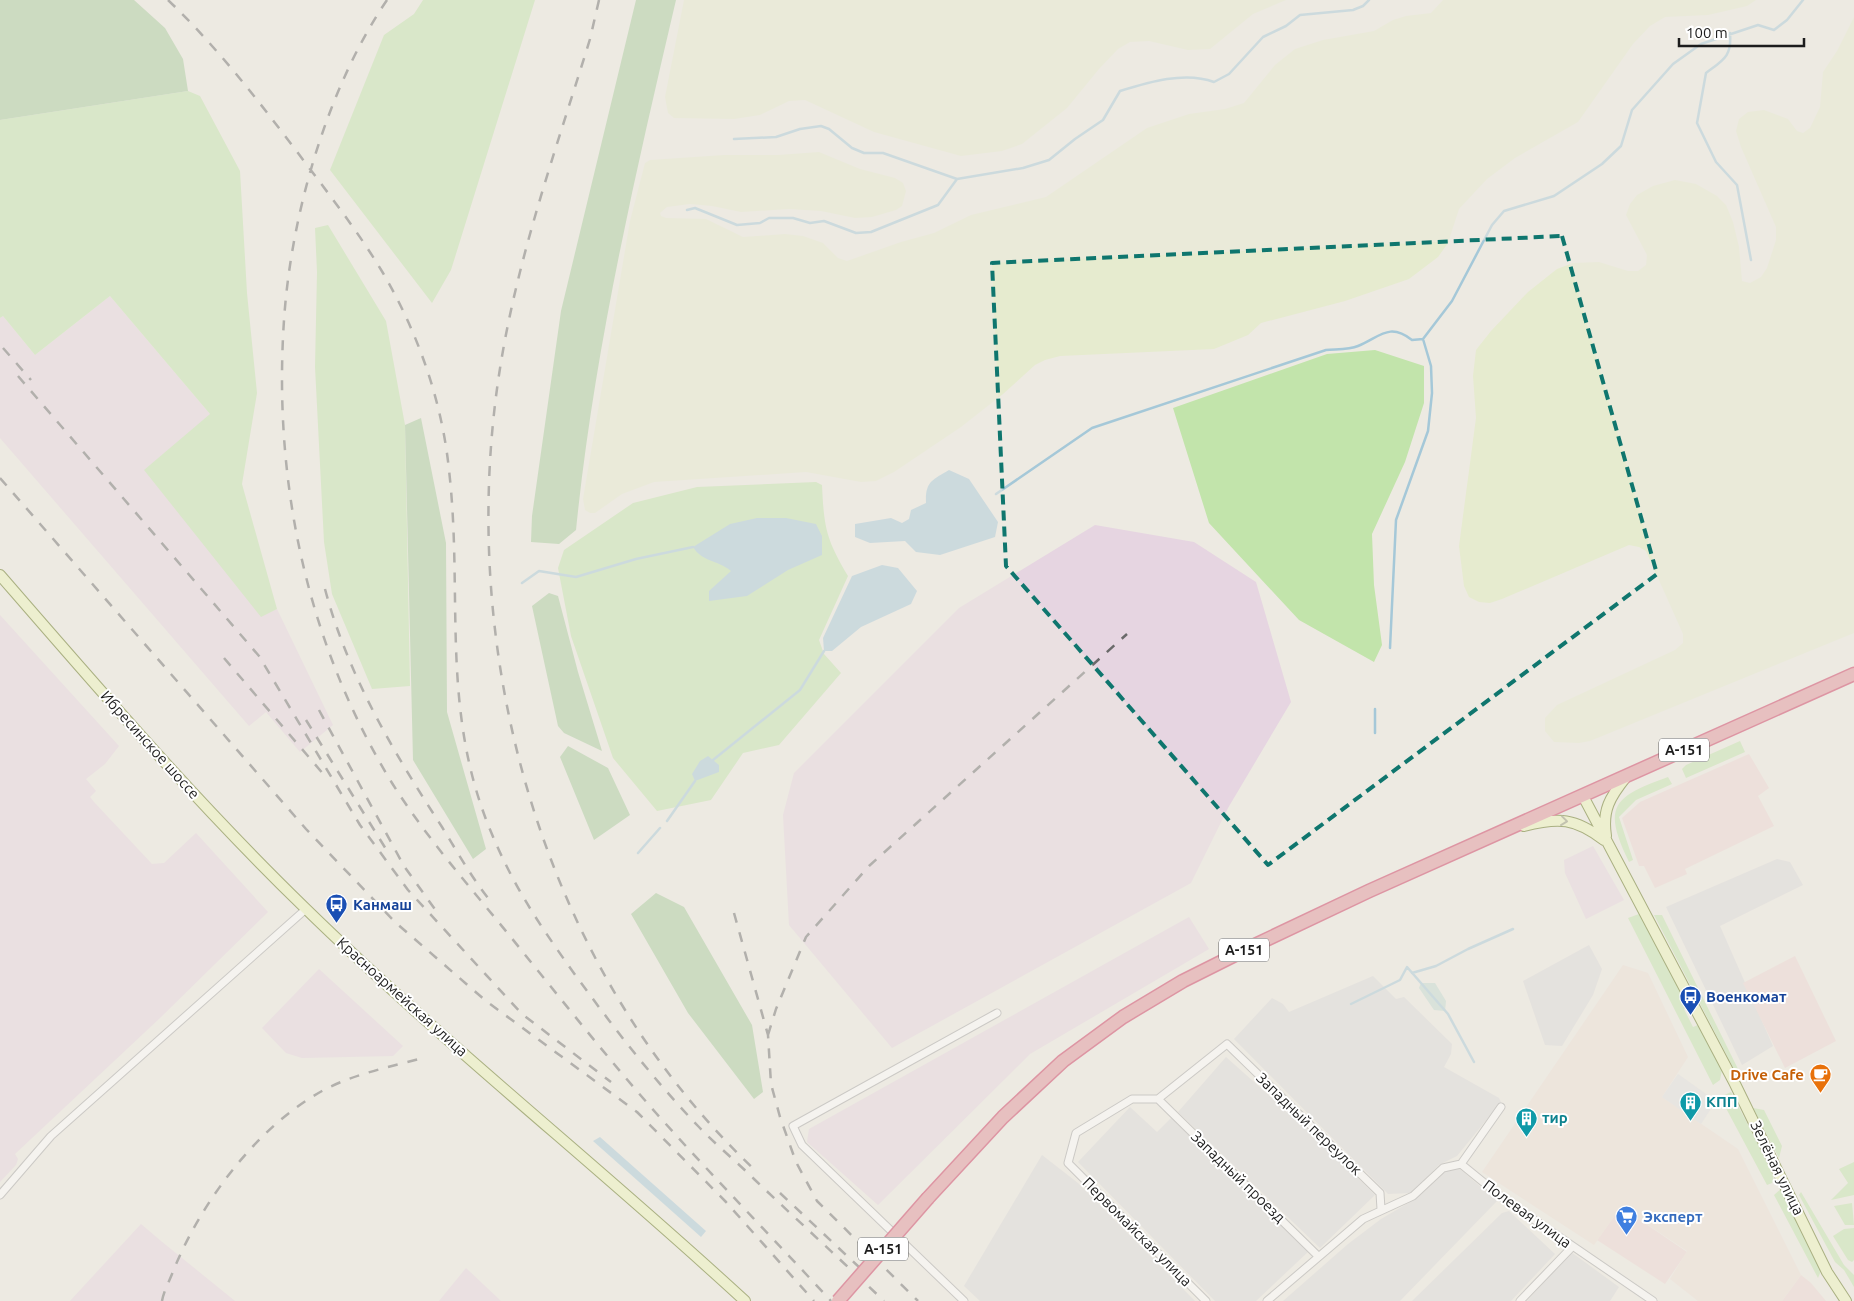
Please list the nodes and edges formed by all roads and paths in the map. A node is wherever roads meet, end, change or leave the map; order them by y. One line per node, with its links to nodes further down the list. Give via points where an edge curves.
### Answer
1 (0, 575): 7 (main road, Ибресинское шоссе, via 133,728 248,852)
2 (1854, 674): 3 (highway, А-151)
3 (1626, 777): 4 (highway, А-151); 6 (main road, via 1606,805)
4 (1583, 796): 5 (highway, А-151); 6 (main road, Зелёная улица)
5 (1500, 833): 6 (main road, one-way to 6, via 1558,820 1581,824); 17 (highway, А-151, bridge, via 1255,944 1123,1017 1063,1061 1003,1117)
6 (1606, 842): 23 (main road, Зелёная улица, via 1735,1084 1827,1272)
7 (306, 909): 12 (street, via 50,1136); 16 (main road, Красноармейская улица)
8 (997, 1013): 18 (street, via 793,1126 802,1145)
9 (1158, 1098): 13 (street, Западный переулок, via 1227,1044 1380,1193); 15 (street, Западный проезд); 19 (street, Первомайская улица, via 1132,1099 1076,1132 1068,1163)
10 (1501, 1107): 11 (street)
11 (1461, 1164): 13 (street, via 1443,1168 1413,1196); 14 (street, Полевая улица)
12 (0, 1195)
13 (1382, 1209): 15 (street, via 1363,1219)
14 (1572, 1247): 21 (street); 22 (street, Полевая улица)
15 (1318, 1256): 20 (street)
16 (745, 1301)
17 (838, 1301)
18 (964, 1301)
19 (1206, 1301)
20 (1267, 1301)
21 (1520, 1301)
22 (1653, 1301)
23 (1846, 1301)

